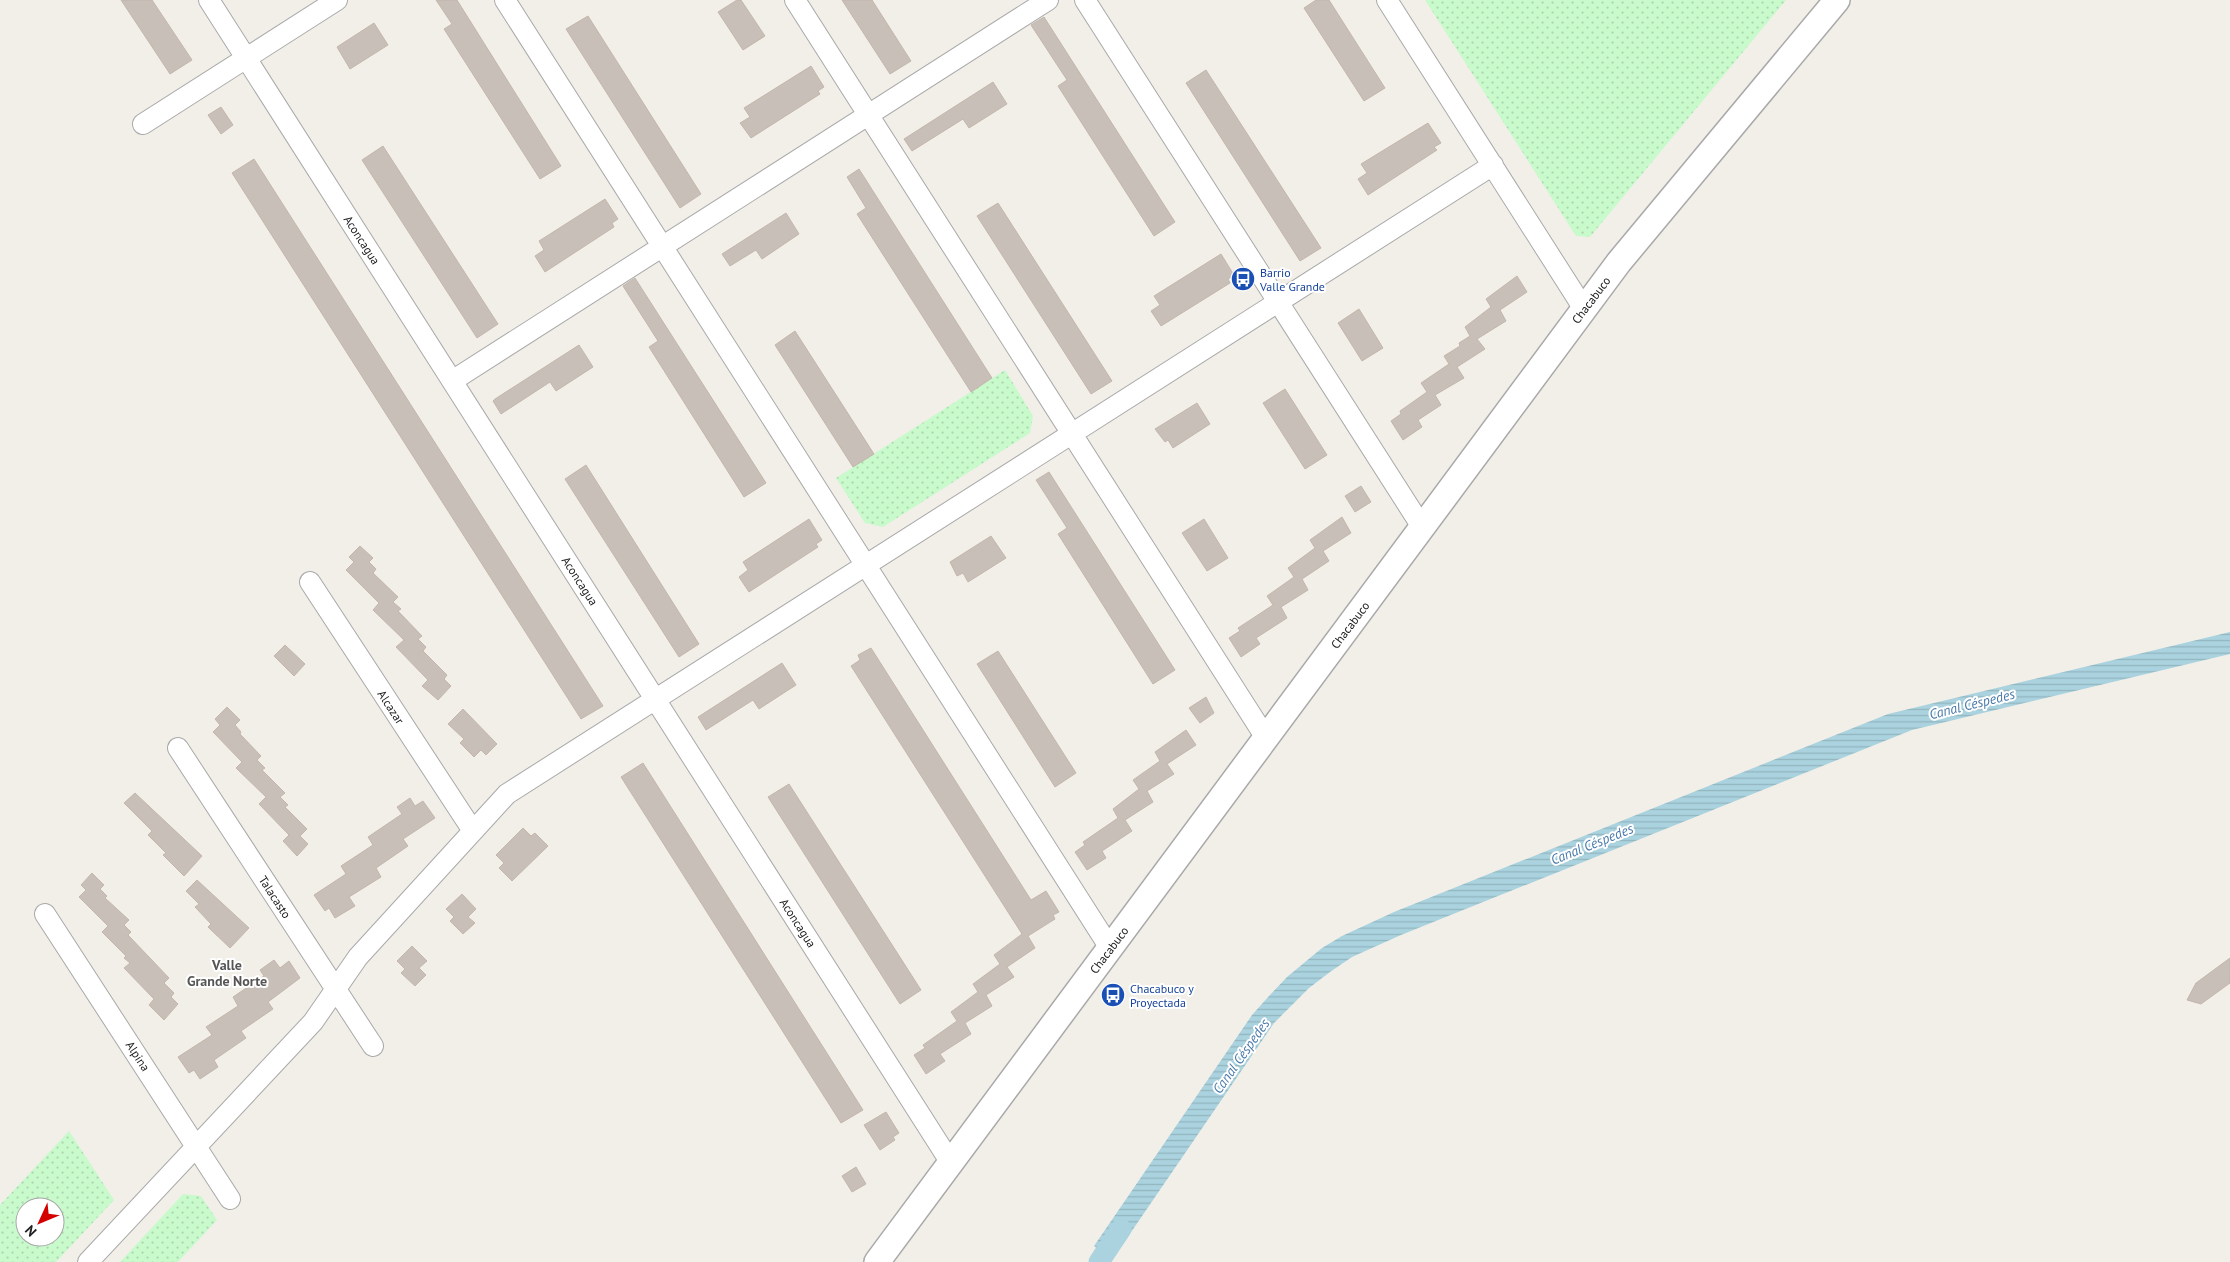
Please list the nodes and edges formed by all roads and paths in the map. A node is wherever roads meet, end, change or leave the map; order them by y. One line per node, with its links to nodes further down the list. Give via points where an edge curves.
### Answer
1 (209, 0): 9 (street, Aconcagua)
2 (337, 0): 9 (street)
3 (505, 0): 13 (street)
4 (795, 0): 10 (street)
5 (1048, 0): 10 (street)
6 (1085, 0): 14 (street)
7 (1387, 0): 12 (street)
8 (1837, 0): 15 (street, Chacabuco, via 1619,262)
9 (246, 58): 11 (street); 16 (street, Aconcagua)
10 (868, 115): 13 (street); 17 (street)
11 (143, 124)
12 (1493, 165): 14 (street); 15 (street)
13 (662, 246): 16 (street); 19 (street)
14 (1278, 302): 17 (street); 18 (street)
15 (1584, 309): 18 (street, Chacabuco)
16 (452, 381): 21 (street, Aconcagua)
17 (1072, 433): 19 (street); 22 (street)
18 (1422, 528): 22 (street, Chacabuco)
19 (865, 565): 21 (street); 26 (street)
20 (310, 582): 24 (street, Alcazar)
21 (655, 699): 24 (street, via 507,794); 30 (street, Aconcagua)
22 (1266, 738): 26 (street, Chacabuco)
23 (178, 748): 27 (street, Talacasto)
24 (473, 831): 27 (street, via 358,957)
25 (45, 914): 29 (street, Alpina)
26 (1110, 948): 30 (street, Chacabuco)
27 (336, 989): 28 (street, Talacasto); 29 (street, via 313,1022)
28 (373, 1046)
29 (196, 1147): 31 (street, Alpina); 32 (street)
30 (951, 1163): 33 (street, Chacabuco)
31 (230, 1199)
32 (88, 1262)
33 (877, 1262)

